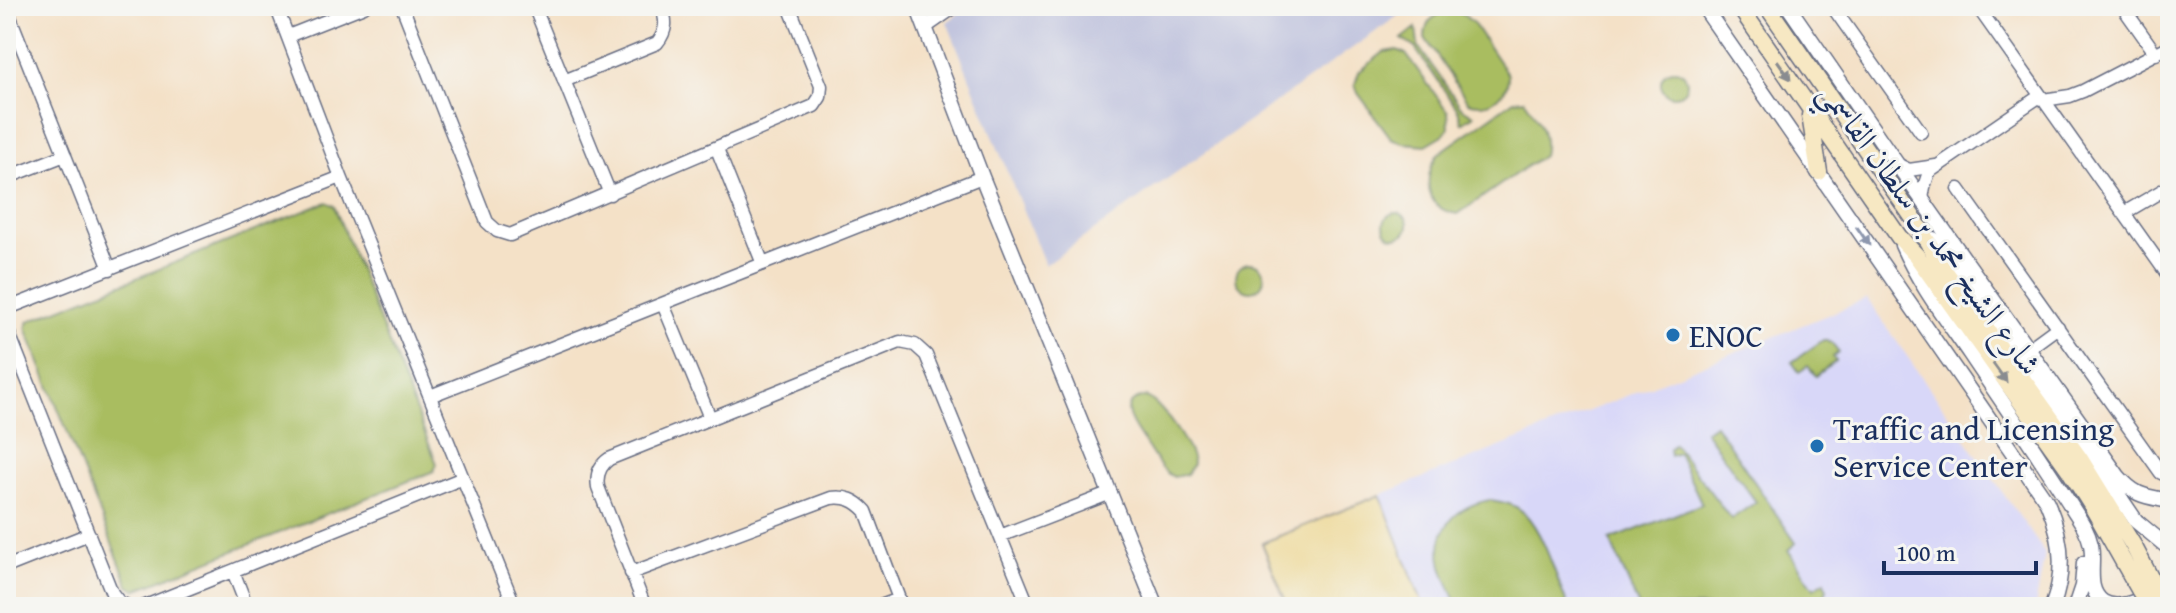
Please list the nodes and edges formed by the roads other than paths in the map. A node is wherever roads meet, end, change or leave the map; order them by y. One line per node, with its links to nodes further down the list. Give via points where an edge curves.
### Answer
1 (276, 6): 18 (street)
2 (364, 6): 18 (street)
3 (402, 6): 35 (street, via 491,227 503,234 517,233)
4 (534, 6): 21 (street)
5 (661, 6): 21 (street, via 666,24 657,43)
6 (789, 6): 25 (street, via 821,86 818,102)
7 (917, 6): 17 (street)
8 (956, 6): 17 (street)
9 (1703, 6): 29 (street)
10 (1739, 6): 22 (main road, شارع الشيخ محمد بن سلطان القاسمي, one-way to 22)
11 (1767, 6): 38 (main road, شارع الشيخ محمد بن سلطان القاسمي)
12 (1788, 6): 27 (street)
13 (1832, 6): 24 (street)
14 (1977, 6): 23 (street)
15 (2122, 6): 20 (street)
16 (6, 7): 26 (street)
17 (926, 27): 31 (street)
18 (288, 36): 30 (street)
19 (2170, 46): 20 (street)
20 (2156, 54): 23 (street, via 2070,96)
21 (564, 81): 35 (street)
22 (1804, 98): 29 (main road); 39 (main road, شارع الشيخ محمد بن سلطان القاسمي)
23 (2041, 98): 28 (street); 37 (street)
24 (1921, 132)
25 (717, 149): 35 (street); 40 (street)
26 (65, 155): 32 (street); 41 (street)
27 (1897, 164): 28 (street, via 1909,170); 36 (street)
28 (1936, 166): 36 (street, via 1926,179)
29 (1819, 172): 51 (street, one-way to 51)
30 (341, 177): 41 (street); 49 (street)
31 (982, 177): 40 (street); 56 (street)
32 (6, 178)
33 (2170, 186): 37 (street)
34 (1959, 189): 46 (street)
35 (610, 194)
36 (1922, 199): 47 (street)
37 (2124, 213): 42 (street)
38 (1916, 222): 48 (street); 66 (main road, شارع الشيخ محمد بن سلطان القاسمي, via 1944,270 2080,459)
39 (1899, 237): 52 (street, via 1944,317); 66 (main road, شارع الشيخ محمد بن سلطان القاسمي, one-way to 66)
40 (763, 264): 43 (street)
41 (110, 269): 44 (street)
42 (2170, 278)
43 (663, 304): 49 (street); 50 (street)
44 (6, 309)
45 (6, 326): 59 (street)
46 (2058, 327): 47 (street); 53 (street)
47 (2028, 349): 48 (street); 57 (street, via 2126,485 2142,496)
48 (2031, 371): 55 (street)
49 (430, 396): 54 (street)
50 (710, 418): 60 (street, via 893,343 908,342 926,355); 65 (street, via 609,459 600,468 598,487)
51 (2022, 464): 52 (street); 77 (street, via 2057,529 2060,574)
52 (2050, 471): 58 (street)
53 (2161, 473)
54 (463, 478): 64 (street); 72 (street)
55 (2115, 490): 61 (street, via 2147,523); 62 (street, via 2136,521)
56 (1111, 493): 60 (street); 76 (street)
57 (2170, 501)
58 (2079, 519): 66 (street, via 2091,545 2093,588 2102,602 2127,605 2160,590); 78 (street, via 2084,568)
59 (89, 534): 63 (street); 69 (street, via 112,593)
60 (1000, 536): 75 (street)
61 (2170, 537)
62 (2170, 549)
63 (6, 567)
64 (233, 571): 70 (street); 71 (street)
65 (631, 573): 68 (street, via 831,498 847,497 866,511); 73 (street)
66 (2155, 586): 79 (main road, شارع الشيخ محمد بن سلطان القاسمي, bridge); 80 (main road, شارع الشيخ محمد بن سلطان القاسمي, bridge)
67 (2170, 597): 79 (street)
68 (900, 603): 74 (street)
69 (129, 607)
70 (143, 607)
71 (247, 607)
72 (515, 607)
73 (645, 607)
74 (878, 607)
75 (1029, 607)
76 (1156, 607)
77 (2052, 607)
78 (2075, 607)
79 (2149, 607)
80 (2164, 607)

